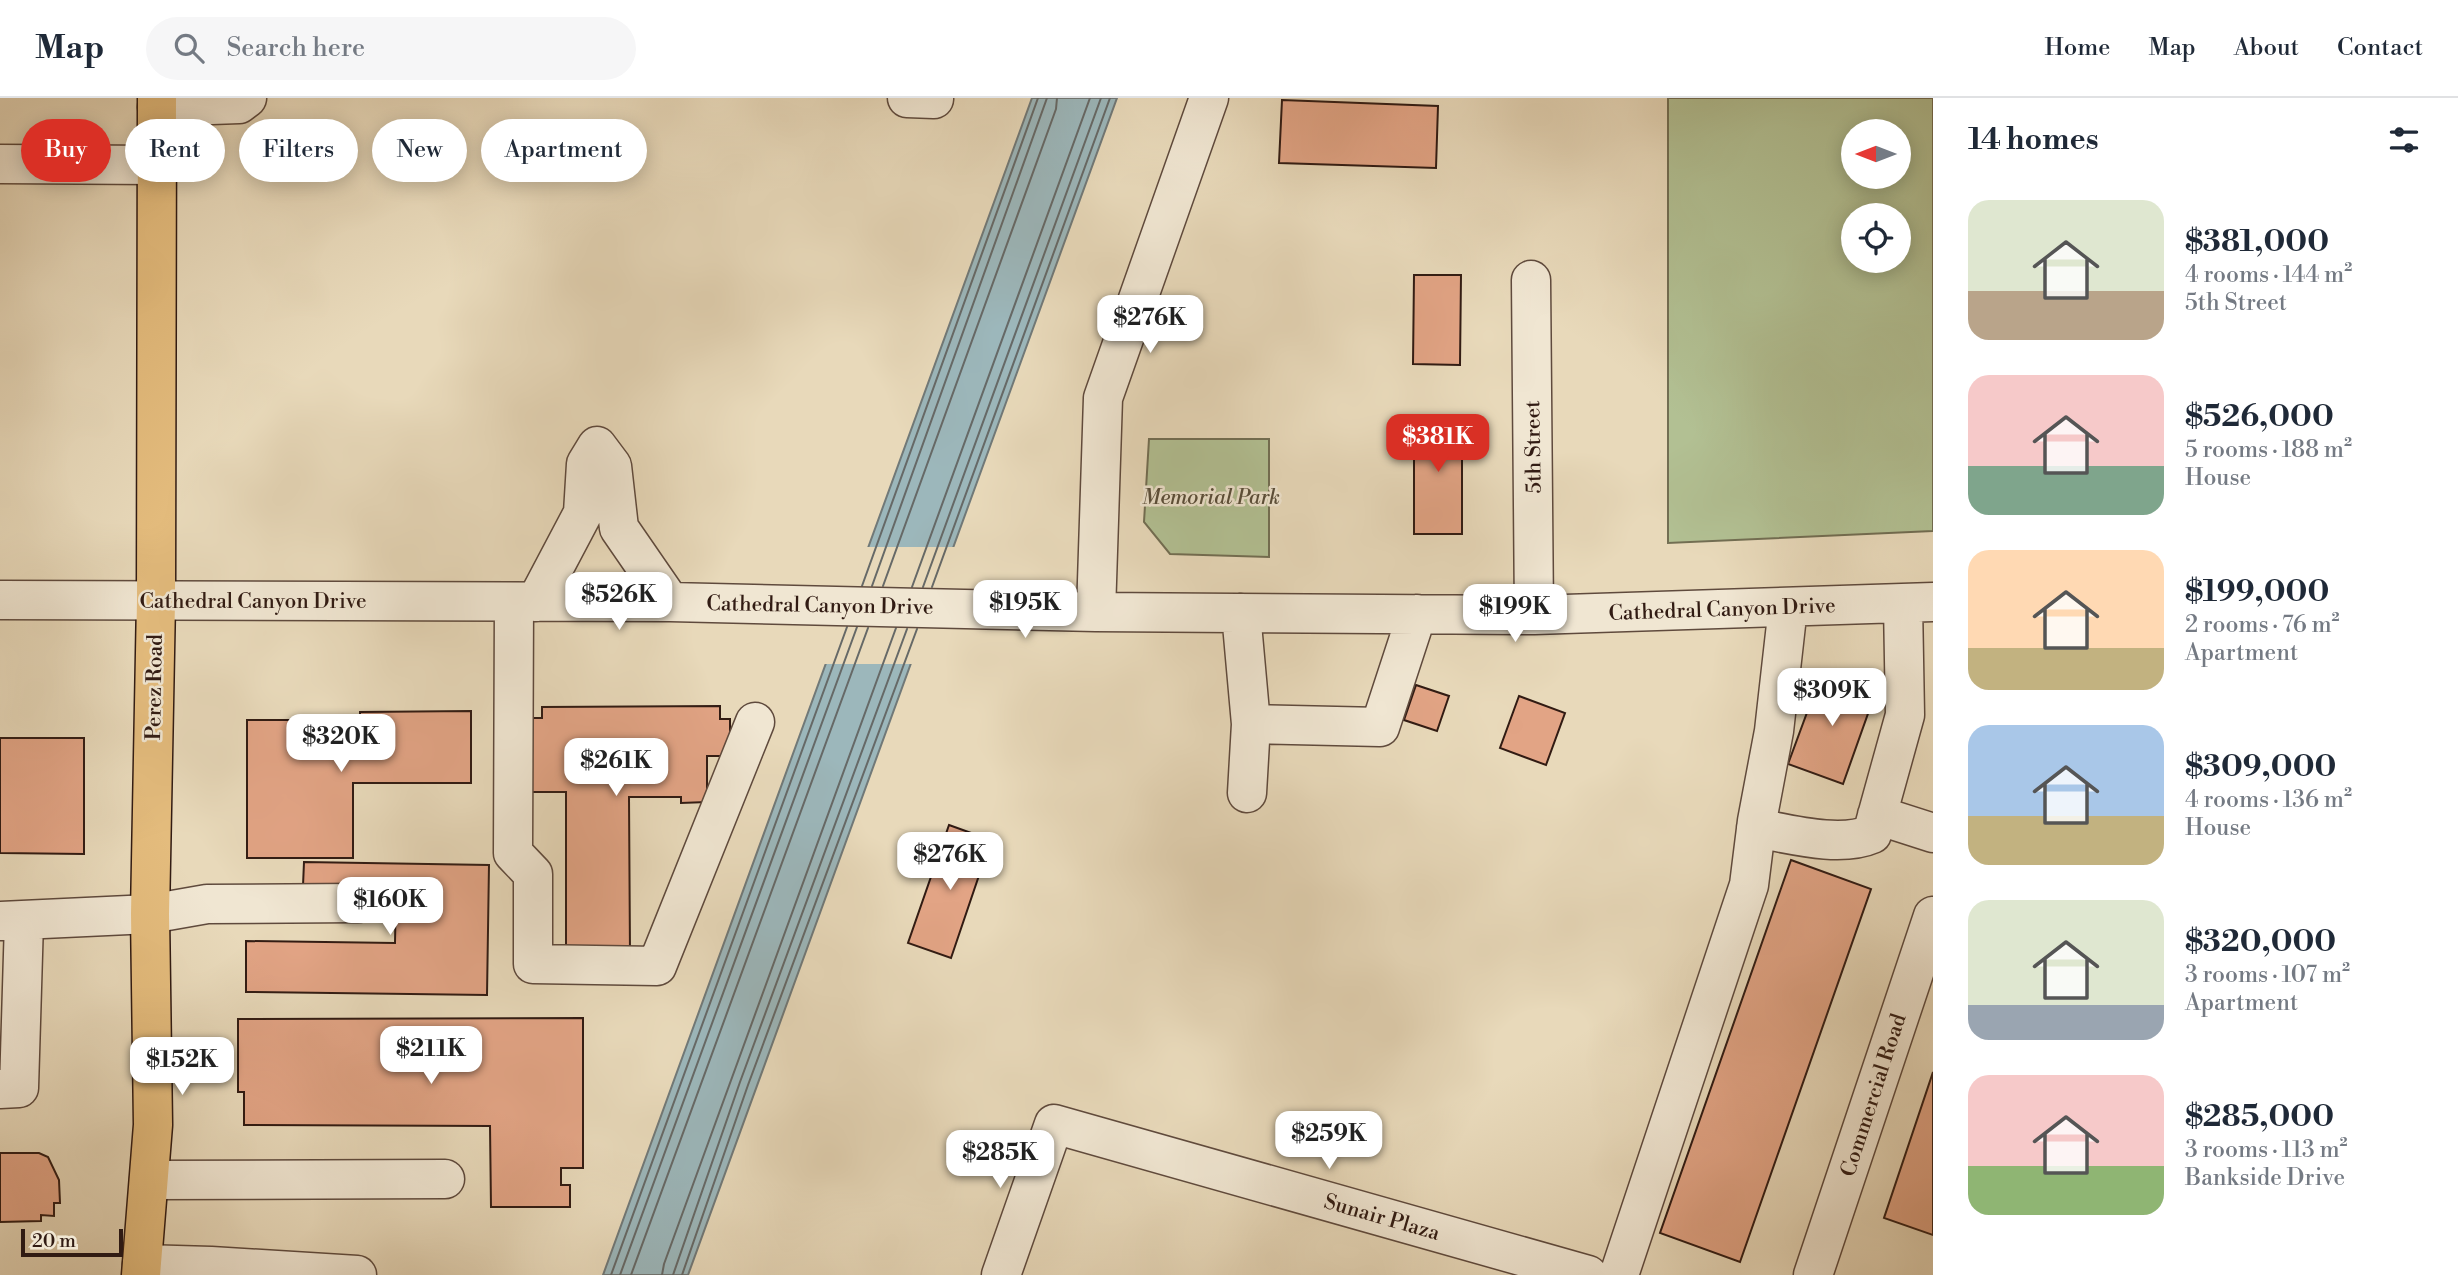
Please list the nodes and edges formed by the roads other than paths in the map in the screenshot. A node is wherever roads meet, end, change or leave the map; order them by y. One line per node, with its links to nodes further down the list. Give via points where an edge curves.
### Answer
1 (247, 98): 5 (street, via 239,104)
2 (907, 98): 4 (street)
3 (1209, 98): 16 (street, via 1103,398)
4 (934, 99)
5 (157, 103)
6 (0, 164): 7 (street)
7 (125, 165)
8 (157, 182): 11 (main road, Perez Road)
9 (1531, 280): 19 (street, 5th Street)
10 (0, 600): 11 (street, Cathedral Canyon Drive)
11 (156, 601): 12 (street, Cathedral Canyon Drive); 27 (main road, Perez Road)
12 (525, 602): 13 (street, Cathedral Canyon Drive); 13 (street, via 583,513 586,464 597,446 612,466 620,528); 20 (street, via 513,853 533,874 533,964 657,966)
13 (670, 602): 16 (street, Cathedral Canyon Drive)
14 (1918, 603): 15 (street, Cathedral Canyon Drive); 23 (street, via 1905,715)
15 (1788, 607): 19 (street, Cathedral Canyon Drive); 24 (street, via 1774,731)
16 (1096, 612): 17 (street, Cathedral Canyon Drive)
17 (1241, 613): 18 (street, Cathedral Canyon Drive); 21 (street)
18 (1417, 614): 19 (street, Cathedral Canyon Drive); 21 (street, via 1380,727)
19 (1535, 615)
20 (755, 722)
21 (1251, 724): 22 (street)
22 (1247, 793)
23 (1877, 815): 24 (street, via 1872,834 1861,839); 25 (street)
24 (1756, 828): 37 (street, via 1749,885)
25 (1933, 832)
26 (358, 903): 27 (street, via 207,904)
27 (150, 914): 29 (street); 32 (main road, Perez Road, via 153,1125)
28 (1933, 916): 38 (street, Commercial Road)
29 (12, 921): 30 (street, via 19,1088)
30 (0, 1089)
31 (445, 1179): 32 (street)
32 (149, 1180): 33 (main road, Perez Road)
33 (142, 1270): 34 (street, via 211,1266)
34 (357, 1275)
35 (1001, 1275): 36 (street, Sunair Plaza, via 1054,1124)
36 (1588, 1275)
37 (1619, 1275)
38 (1814, 1275)

